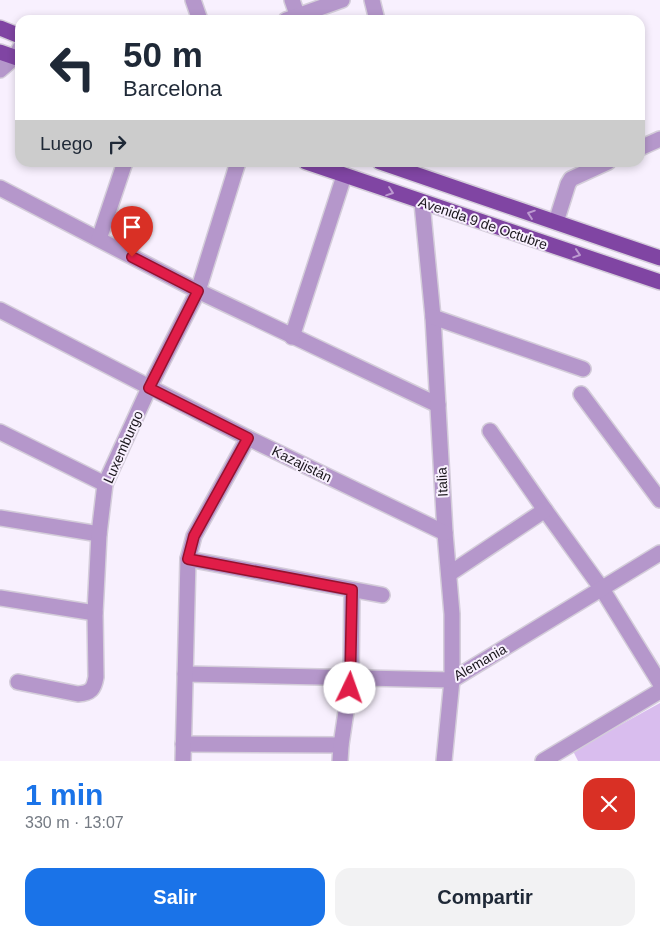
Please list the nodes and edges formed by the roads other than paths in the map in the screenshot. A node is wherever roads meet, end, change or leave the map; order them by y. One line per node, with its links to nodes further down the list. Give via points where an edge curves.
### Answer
1 (193, 0): 5 (street)
2 (292, 0): 6 (street)
3 (342, 0): 7 (street)
4 (372, 0): 8 (street)
5 (198, 15)
6 (294, 15)
7 (304, 15)
8 (376, 15)
9 (0, 28): 10 (main road)
10 (15, 34)
11 (0, 52): 12 (main road)
12 (15, 54)
13 (15, 57): 14 (street)
14 (0, 70)
15 (660, 139): 16 (street)
16 (645, 146)
17 (123, 167): 26 (street)
18 (236, 167): 29 (street, Luxemburgo)
19 (320, 167): 22 (main road, Avenida 9 de Octubre)
20 (597, 167): 25 (street, via 571,179)
21 (415, 169): 25 (main road, Avenida 9 de Octubre, one-way to 21)
22 (344, 176): 24 (main road, Avenida 9 de Octubre, one-way to 24); 32 (street)
23 (0, 188): 26 (street)
24 (422, 202): 28 (main road, Avenida 9 de Octubre, one-way to 28); 31 (street, Italia)
25 (556, 222): 27 (main road, Avenida 9 de Octubre)
26 (99, 239): 29 (street)
27 (660, 258)
28 (660, 282)
29 (198, 291): 32 (street); 34 (street, Luxemburgo)
30 (0, 310): 34 (street, Kazajistán)
31 (433, 317): 33 (street); 36 (street, Italia)
32 (292, 337): 36 (street)
33 (583, 369)
34 (149, 388): 39 (street, Kazajistán); 40 (street, Luxemburgo)
35 (581, 394): 41 (street)
36 (438, 405): 44 (street, Italia)
37 (490, 431): 42 (street)
38 (0, 432): 40 (street)
39 (248, 438): 44 (street, Kazajistán); 47 (street, via 194,536)
40 (105, 484): 45 (street, Luxemburgo)
41 (660, 500)
42 (545, 510): 48 (street); 49 (street)
43 (0, 518): 45 (street)
44 (445, 533): 48 (street, Italia)
45 (99, 534): 53 (street, Luxemburgo)
46 (660, 552): 49 (street, Alemania)
47 (188, 559): 50 (street); 54 (street)
48 (449, 574): 56 (street, Italia)
49 (602, 589): 56 (street, Alemania); 58 (street)
50 (352, 590): 51 (street); 55 (street)
51 (382, 595)
52 (0, 598): 53 (street)
53 (95, 613): 57 (street, Luxemburgo, via 96,677 92,690 78,694)
54 (185, 674): 55 (street, Alemania); 60 (street)
55 (351, 678): 56 (street, Alemania); 61 (street)
56 (452, 680): 64 (street, Italia)
57 (18, 682)
58 (660, 682)
59 (660, 691): 65 (street)
60 (183, 744): 61 (street); 62 (street)
61 (341, 745): 63 (street)
62 (183, 761)
63 (340, 761)
64 (444, 761)
65 (543, 761)

